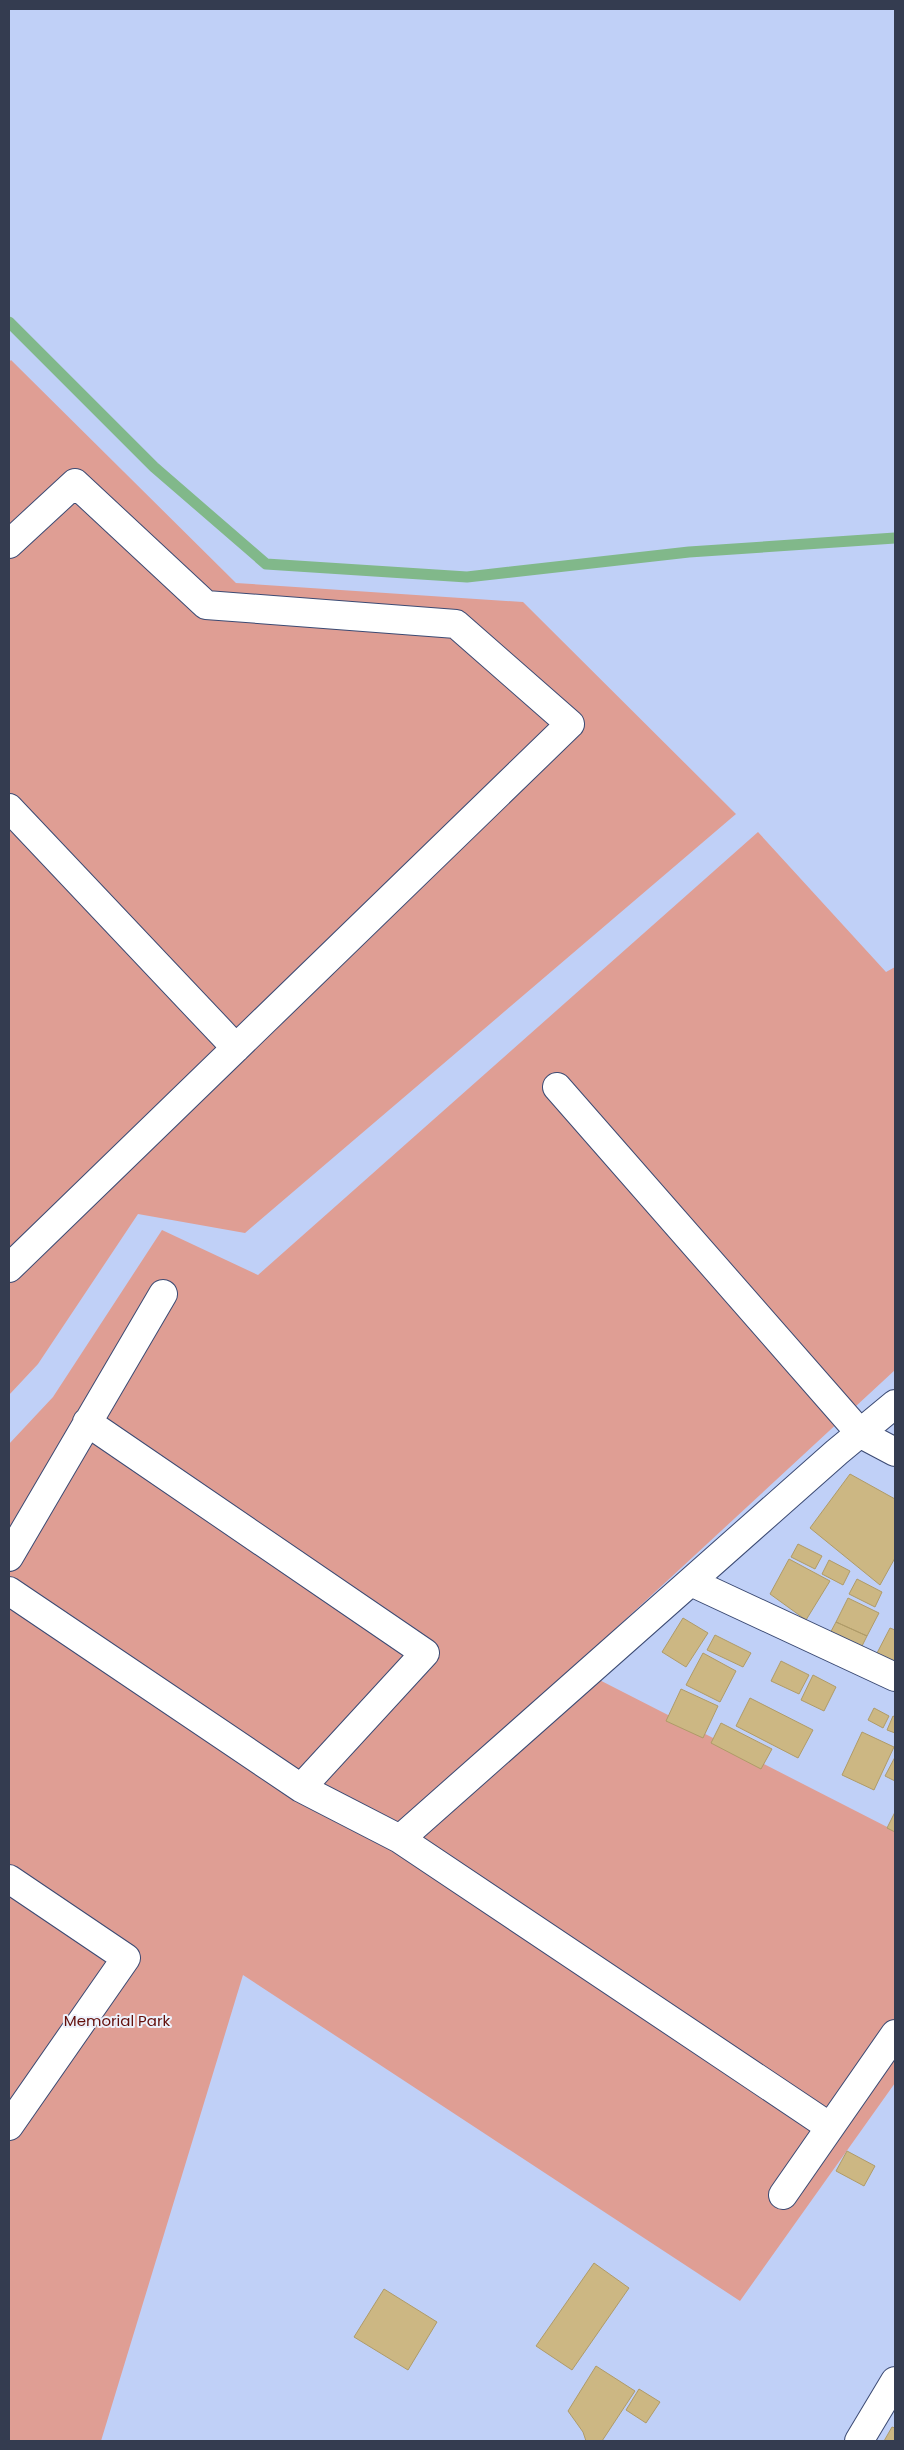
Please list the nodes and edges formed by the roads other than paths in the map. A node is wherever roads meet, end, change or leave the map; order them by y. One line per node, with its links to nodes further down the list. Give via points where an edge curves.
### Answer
1 (9, 544): 3 (street, via 76,483 206,605 456,624 570,724)
2 (9, 808): 3 (street)
3 (236, 1048): 5 (street)
4 (557, 1087): 9 (street)
5 (9, 1268)
6 (163, 1294): 8 (street)
7 (895, 1404): 9 (street)
8 (87, 1422): 11 (street); 15 (street, via 425,1653)
9 (860, 1434): 10 (street); 12 (street)
10 (895, 1452)
11 (9, 1558)
12 (691, 1582): 14 (street); 16 (street)
13 (9, 1591): 15 (street)
14 (895, 1677)
15 (301, 1788): 16 (street)
16 (400, 1839): 20 (street)
17 (9, 1879): 19 (street, via 126,1958)
18 (895, 2034): 20 (street)
19 (9, 2126)
20 (830, 2127): 21 (street)
21 (783, 2194)
22 (895, 2381): 23 (street)
23 (859, 2441)

